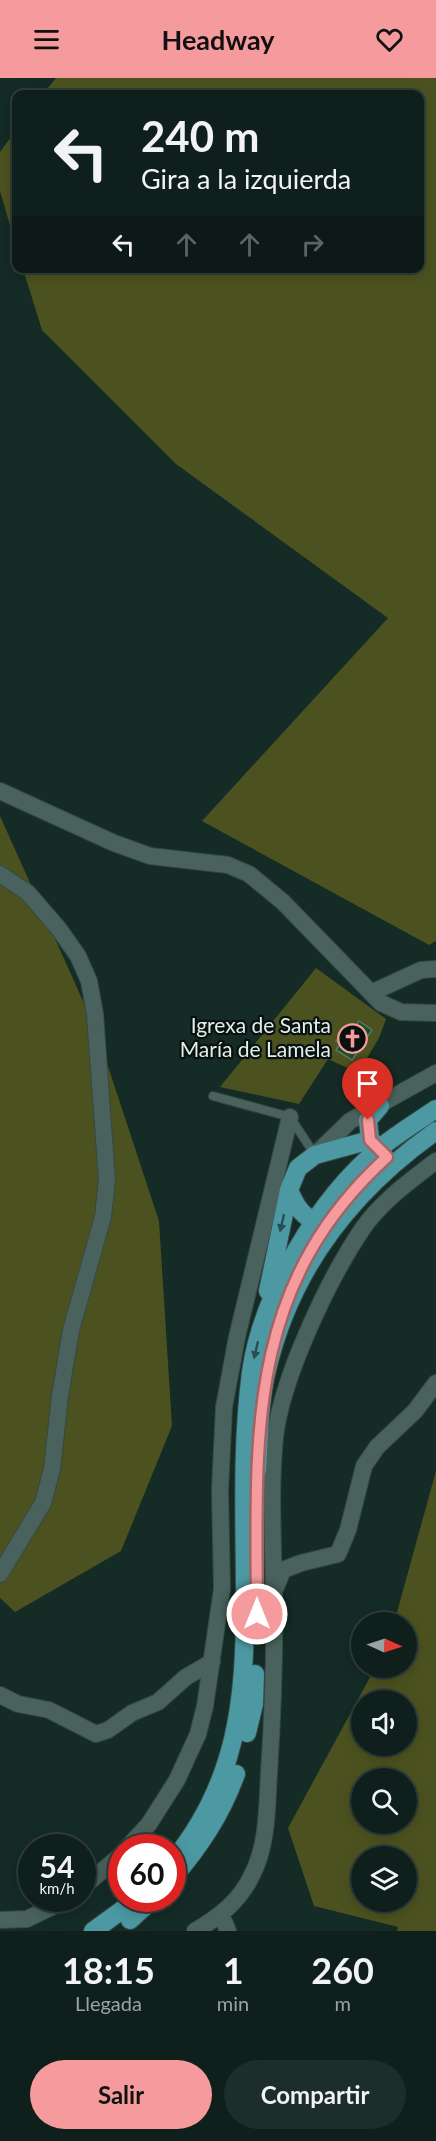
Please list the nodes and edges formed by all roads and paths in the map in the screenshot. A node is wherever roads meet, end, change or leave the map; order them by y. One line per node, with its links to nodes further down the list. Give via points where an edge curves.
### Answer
1 (0, 790): 4 (street, via 150,856 228,865 249,874 283,902)
2 (0, 874): 20 (street, via 28,893 59,928 89,981 95,1014 107,1180 103,1217 71,1330 52,1470 43,1503)
3 (436, 969): 4 (street, via 422,970)
4 (371, 993): 5 (street, via 381,1004 401,1012)
5 (436, 1013)
6 (436, 1073): 8 (street)
7 (213, 1096): 10 (lane)
8 (380, 1106): 13 (main road, via 368,1120); 14 (street, via 350,1121)
9 (436, 1109): 13 (main road)
10 (290, 1117): 14 (lane); 16 (street)
11 (436, 1125): 13 (main road)
12 (436, 1131): 18 (main road, via 398,1158 367,1188 325,1239)
13 (379, 1148): 14 (main road); 17 (main road)
14 (315, 1155): 16 (main road, via 298,1168)
15 (436, 1161): 21 (street, via 399,1189 364,1227 329,1285 304,1344 275,1435)
16 (281, 1190): 17 (main road, via 297,1208); 18 (main road, one-way to 18); 22 (street, via 237,1337 224,1407 220,1490 222,1588)
17 (323, 1219): 18 (main road)
18 (270, 1325): 25 (main road, one-way to 25, via 252,1371 246,1429 245,1666 238,1728 228,1766 204,1817); 26 (main road, via 256,1485 254,1704 242,1758 224,1806)
19 (436, 1383): 21 (street, via 364,1466 338,1554 283,1570)
20 (0, 1574)
21 (274, 1590): 32 (street, via 275,1690 266,1824 253,1875 240,1896)
22 (212, 1662): 23 (street, via 186,1677 158,1702 96,1734 50,1710 18,1704); 24 (street, via 198,1734 177,1780)
23 (0, 1695)
24 (140, 1834)
25 (186, 1842)
26 (186, 1863)
27 (108, 1866): 28 (street)
28 (96, 1876)
29 (41, 1912): 33 (street, via 27,1919)
30 (119, 1912): 34 (main road)
31 (140, 1912): 35 (main road)
32 (221, 1914): 36 (street); 37 (street)
33 (0, 1920)
34 (93, 1931)
35 (114, 1931)
36 (195, 1931)
37 (228, 1931)

